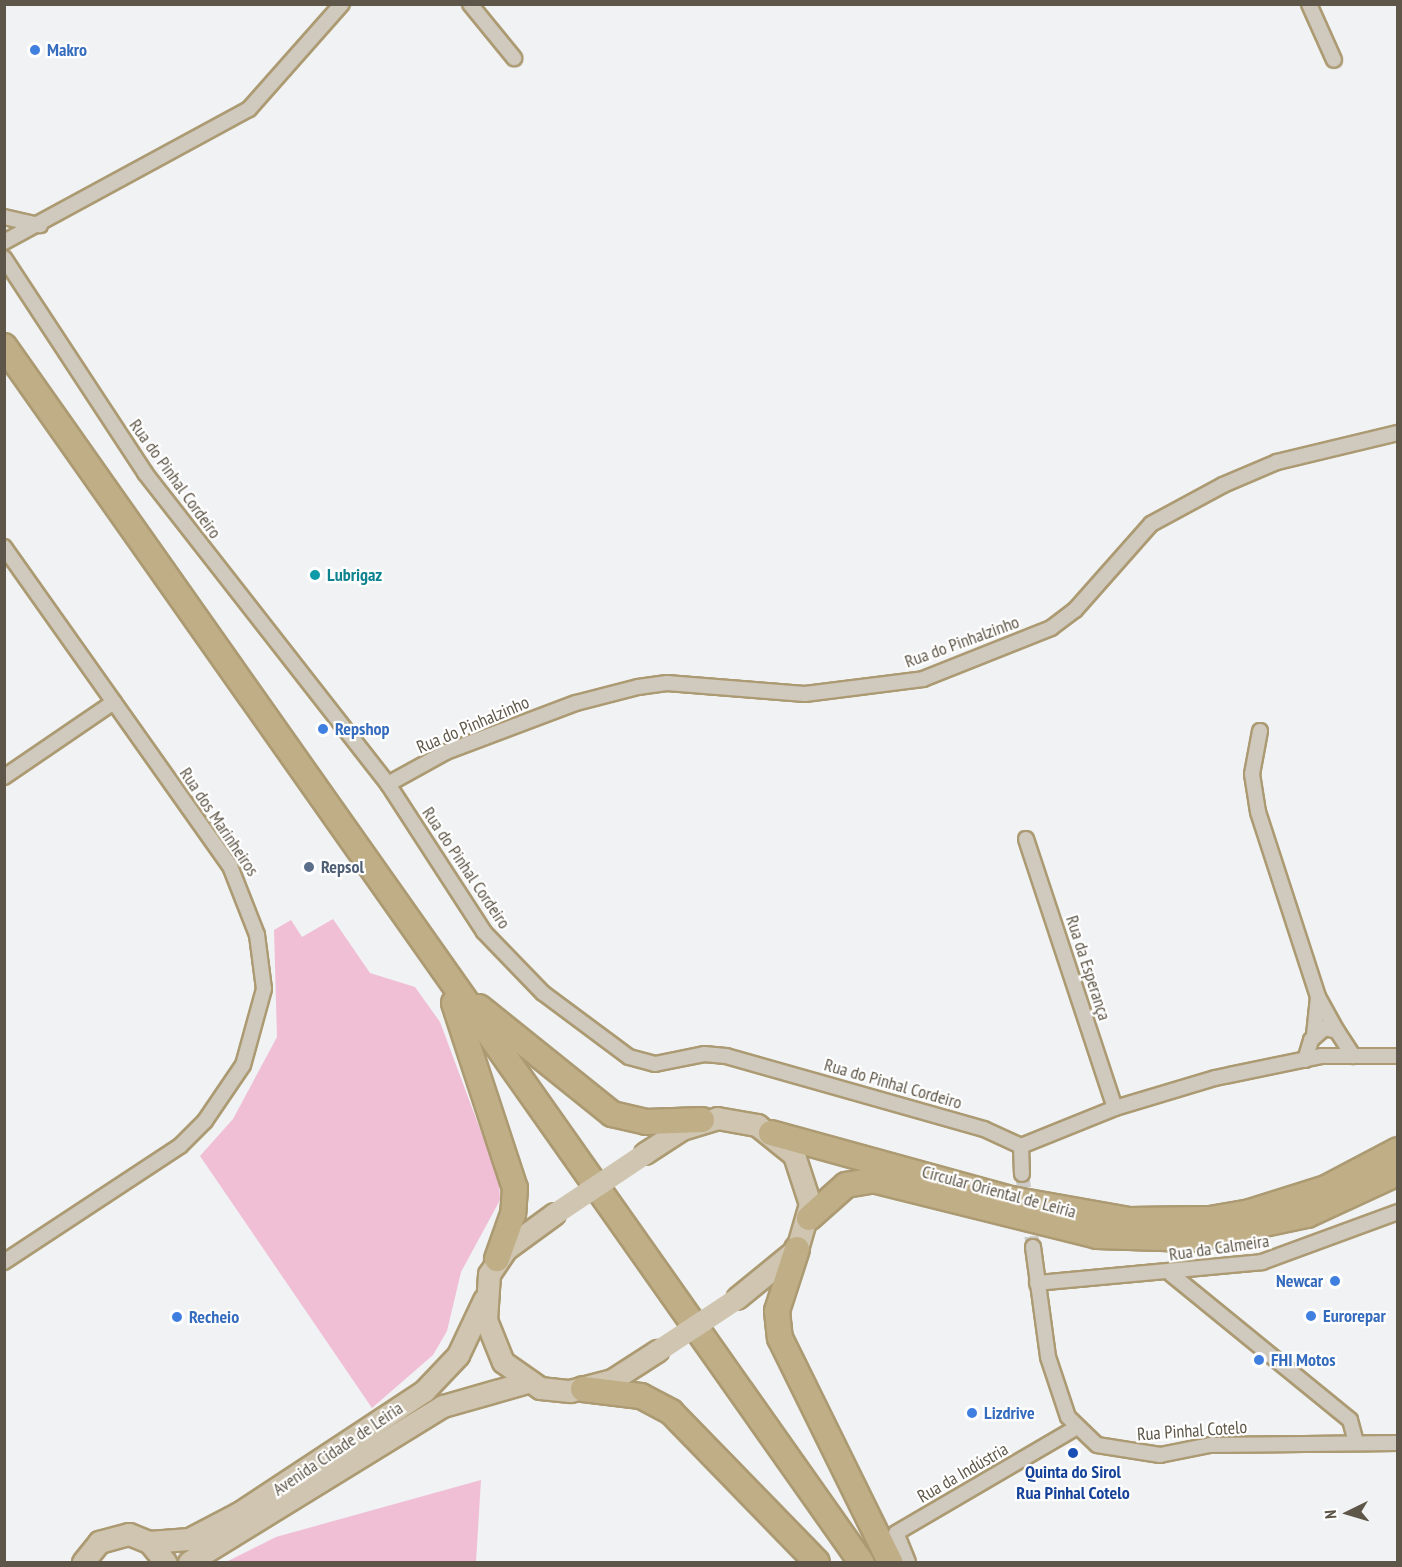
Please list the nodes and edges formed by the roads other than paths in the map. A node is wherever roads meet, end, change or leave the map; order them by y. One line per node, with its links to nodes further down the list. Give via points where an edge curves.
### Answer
1 (471, 4): 4 (street)
2 (1309, 4): 5 (street)
3 (340, 5): 7 (street, via 249,110)
4 (514, 58)
5 (1334, 60)
6 (4, 217): 7 (street)
7 (40, 225): 8 (street)
8 (4, 242)
9 (4, 258): 17 (street, Rua do Pinhal Cordeiro, via 144,473)
10 (4, 346): 19 (highway)
11 (4, 364): 21 (highway)
12 (1398, 433): 17 (street, Rua do Pinhalzinho, via 1277,462 1223,485 1151,524 1075,610 1051,628 923,680 805,694 667,683 638,687 576,703 446,752)
13 (4, 547): 14 (street, Rua dos Marinheiros)
14 (114, 702): 16 (street); 39 (street, Rua dos Marinheiros, via 247,899 262,967 260,1017 232,1085 180,1146)
15 (1260, 731): 20 (street, via 1252,774 1258,812)
16 (4, 777)
17 (388, 784): 30 (street, Rua do Pinhal Cordeiro, via 484,932 543,993 629,1057 655,1064 704,1054 726,1056 984,1128)
18 (1026, 839): 27 (street, Rua da Esperança)
19 (439, 964): 28 (highway, via 487,1015 604,1109 646,1122); 54 (highway)
20 (1318, 997): 22 (street); 23 (street)
21 (453, 1000): 38 (highway, via 515,1188 513,1214); 53 (highway)
22 (1337, 1031): 23 (street, via 1325,1028); 24 (street)
23 (1314, 1035): 26 (street)
24 (1353, 1056): 25 (street); 26 (street)
25 (1398, 1056)
26 (1305, 1060): 27 (street, via 1215,1078)
27 (1115, 1108): 30 (street)
28 (702, 1119): 29 (main road, via 745,1122); 38 (main road, bridge, via 554,1214)
29 (771, 1132): 31 (highway, Circular Oriental de Leiria, via 816,1149 915,1168 1041,1206 1140,1221 1210,1219 1286,1202); 35 (main road, via 800,1166 809,1190)
30 (1021, 1146): 33 (street)
31 (1398, 1150)
32 (1398, 1173): 35 (highway, Circular Oriental de Leiria, via 1307,1215 1193,1239 1097,1236 873,1180 846,1185)
33 (1022, 1174)
34 (1398, 1212): 40 (street, Rua da Calmeira, via 1286,1257)
35 (809, 1218): 37 (main road)
36 (1033, 1247): 41 (street)
37 (797, 1249): 44 (main road, bridge, via 737,1298 657,1351 612,1380); 55 (highway, via 777,1311 780,1338)
38 (497, 1259): 42 (main road, Avenida Cidade de Leiria)
39 (4, 1262)
40 (1171, 1274): 41 (street, Rua da Calmeira); 46 (street, via 1350,1420)
41 (1037, 1283): 45 (street, via 1048,1357)
42 (484, 1300): 43 (main road, via 495,1350); 48 (main road, Avenida Cidade de Leiria, via 458,1355 424,1391 238,1513 189,1539)
43 (527, 1382): 44 (main road, via 556,1391); 51 (main road, Avenida Cidade de Leiria, via 443,1406)
44 (583, 1389): 52 (highway, via 641,1396 670,1412)
45 (1076, 1428): 46 (street, Rua Pinhal Cotelo, via 1097,1445 1138,1455 1210,1445); 56 (street, Rua da Indústria, via 896,1533)
46 (1356, 1442): 47 (street, Rua Pinhal Cotelo)
47 (1398, 1443)
48 (148, 1542): 49 (main road, Avenida Cidade de Leiria, via 129,1534 108,1537); 50 (main road)
49 (83, 1563)
50 (165, 1563)
51 (189, 1563)
52 (816, 1563)
53 (846, 1563)
54 (861, 1563)
55 (890, 1563)
56 (908, 1563)

